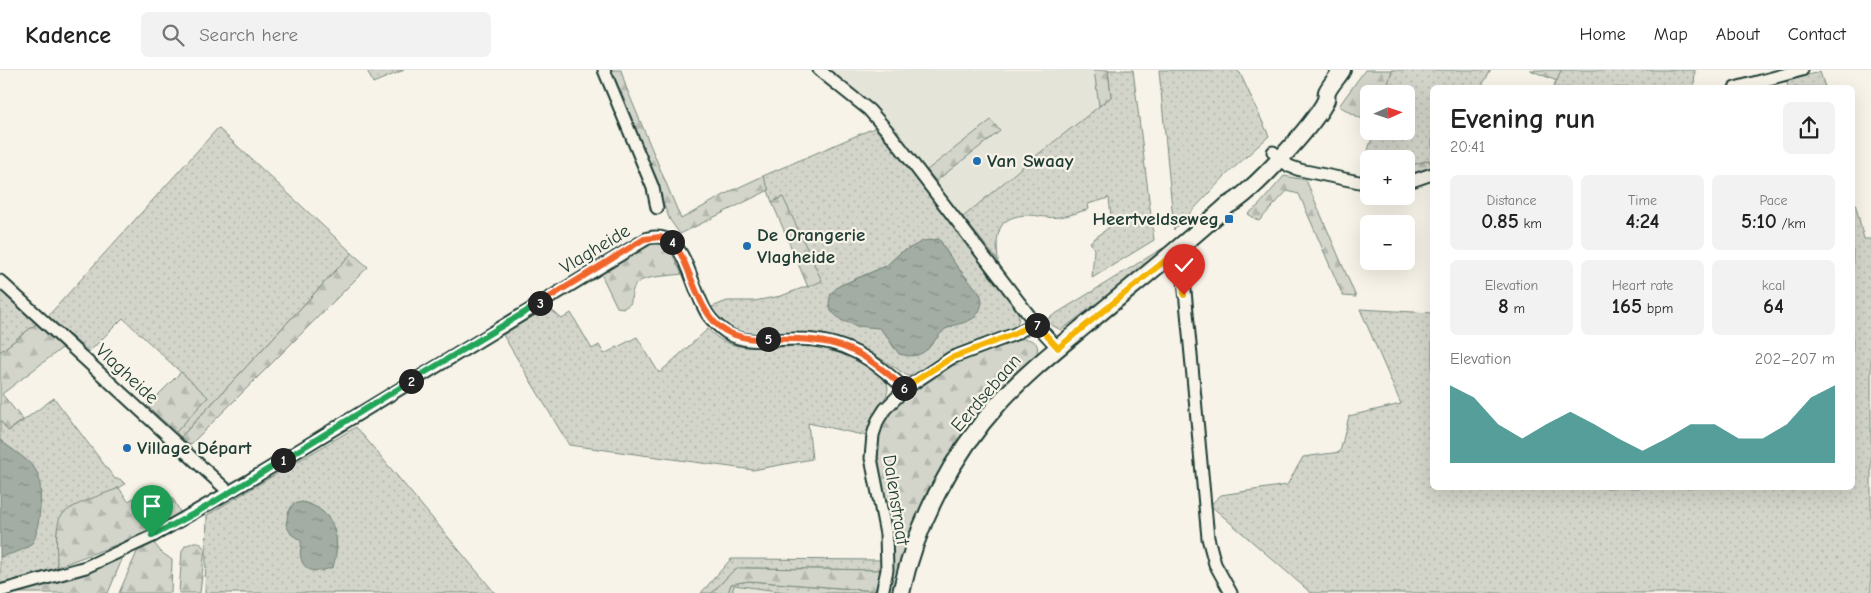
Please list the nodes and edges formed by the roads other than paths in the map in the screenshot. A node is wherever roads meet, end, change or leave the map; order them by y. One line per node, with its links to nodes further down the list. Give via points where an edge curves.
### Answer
1 (604, 70): 10 (street, via 653,188)
2 (819, 70): 13 (street, via 869,110 891,135)
3 (1342, 70): 6 (main road, Eerdsebaan)
4 (1802, 70): 5 (street)
5 (1746, 85)
6 (1276, 155): 9 (street, via 1300,170); 11 (main road, Eerdsebaan, via 1231,197 1228,205)
7 (1430, 175): 8 (street)
8 (1415, 180)
9 (1360, 182)
10 (657, 208)
11 (1172, 255): 14 (main road, Eerdsebaan); 20 (street, via 1184,280 1208,538 1215,564)
12 (0, 281): 16 (street, Vlagheide)
13 (1035, 322): 14 (street); 15 (street, Dalenstraat, via 1014,334 951,358)
14 (1058, 348): 19 (main road, Eerdsebaan, via 999,403 970,440 926,519)
15 (905, 389): 16 (street, Vlagheide, via 874,362 830,343 799,338 747,340 730,335 708,315 674,244 664,238 652,237); 18 (street, Dalenstraat, via 878,420 871,446 888,553)
16 (229, 492): 17 (street, Vlagheide, via 107,558 46,580)
17 (0, 591)
18 (882, 593)
19 (901, 593)
20 (1231, 593)

